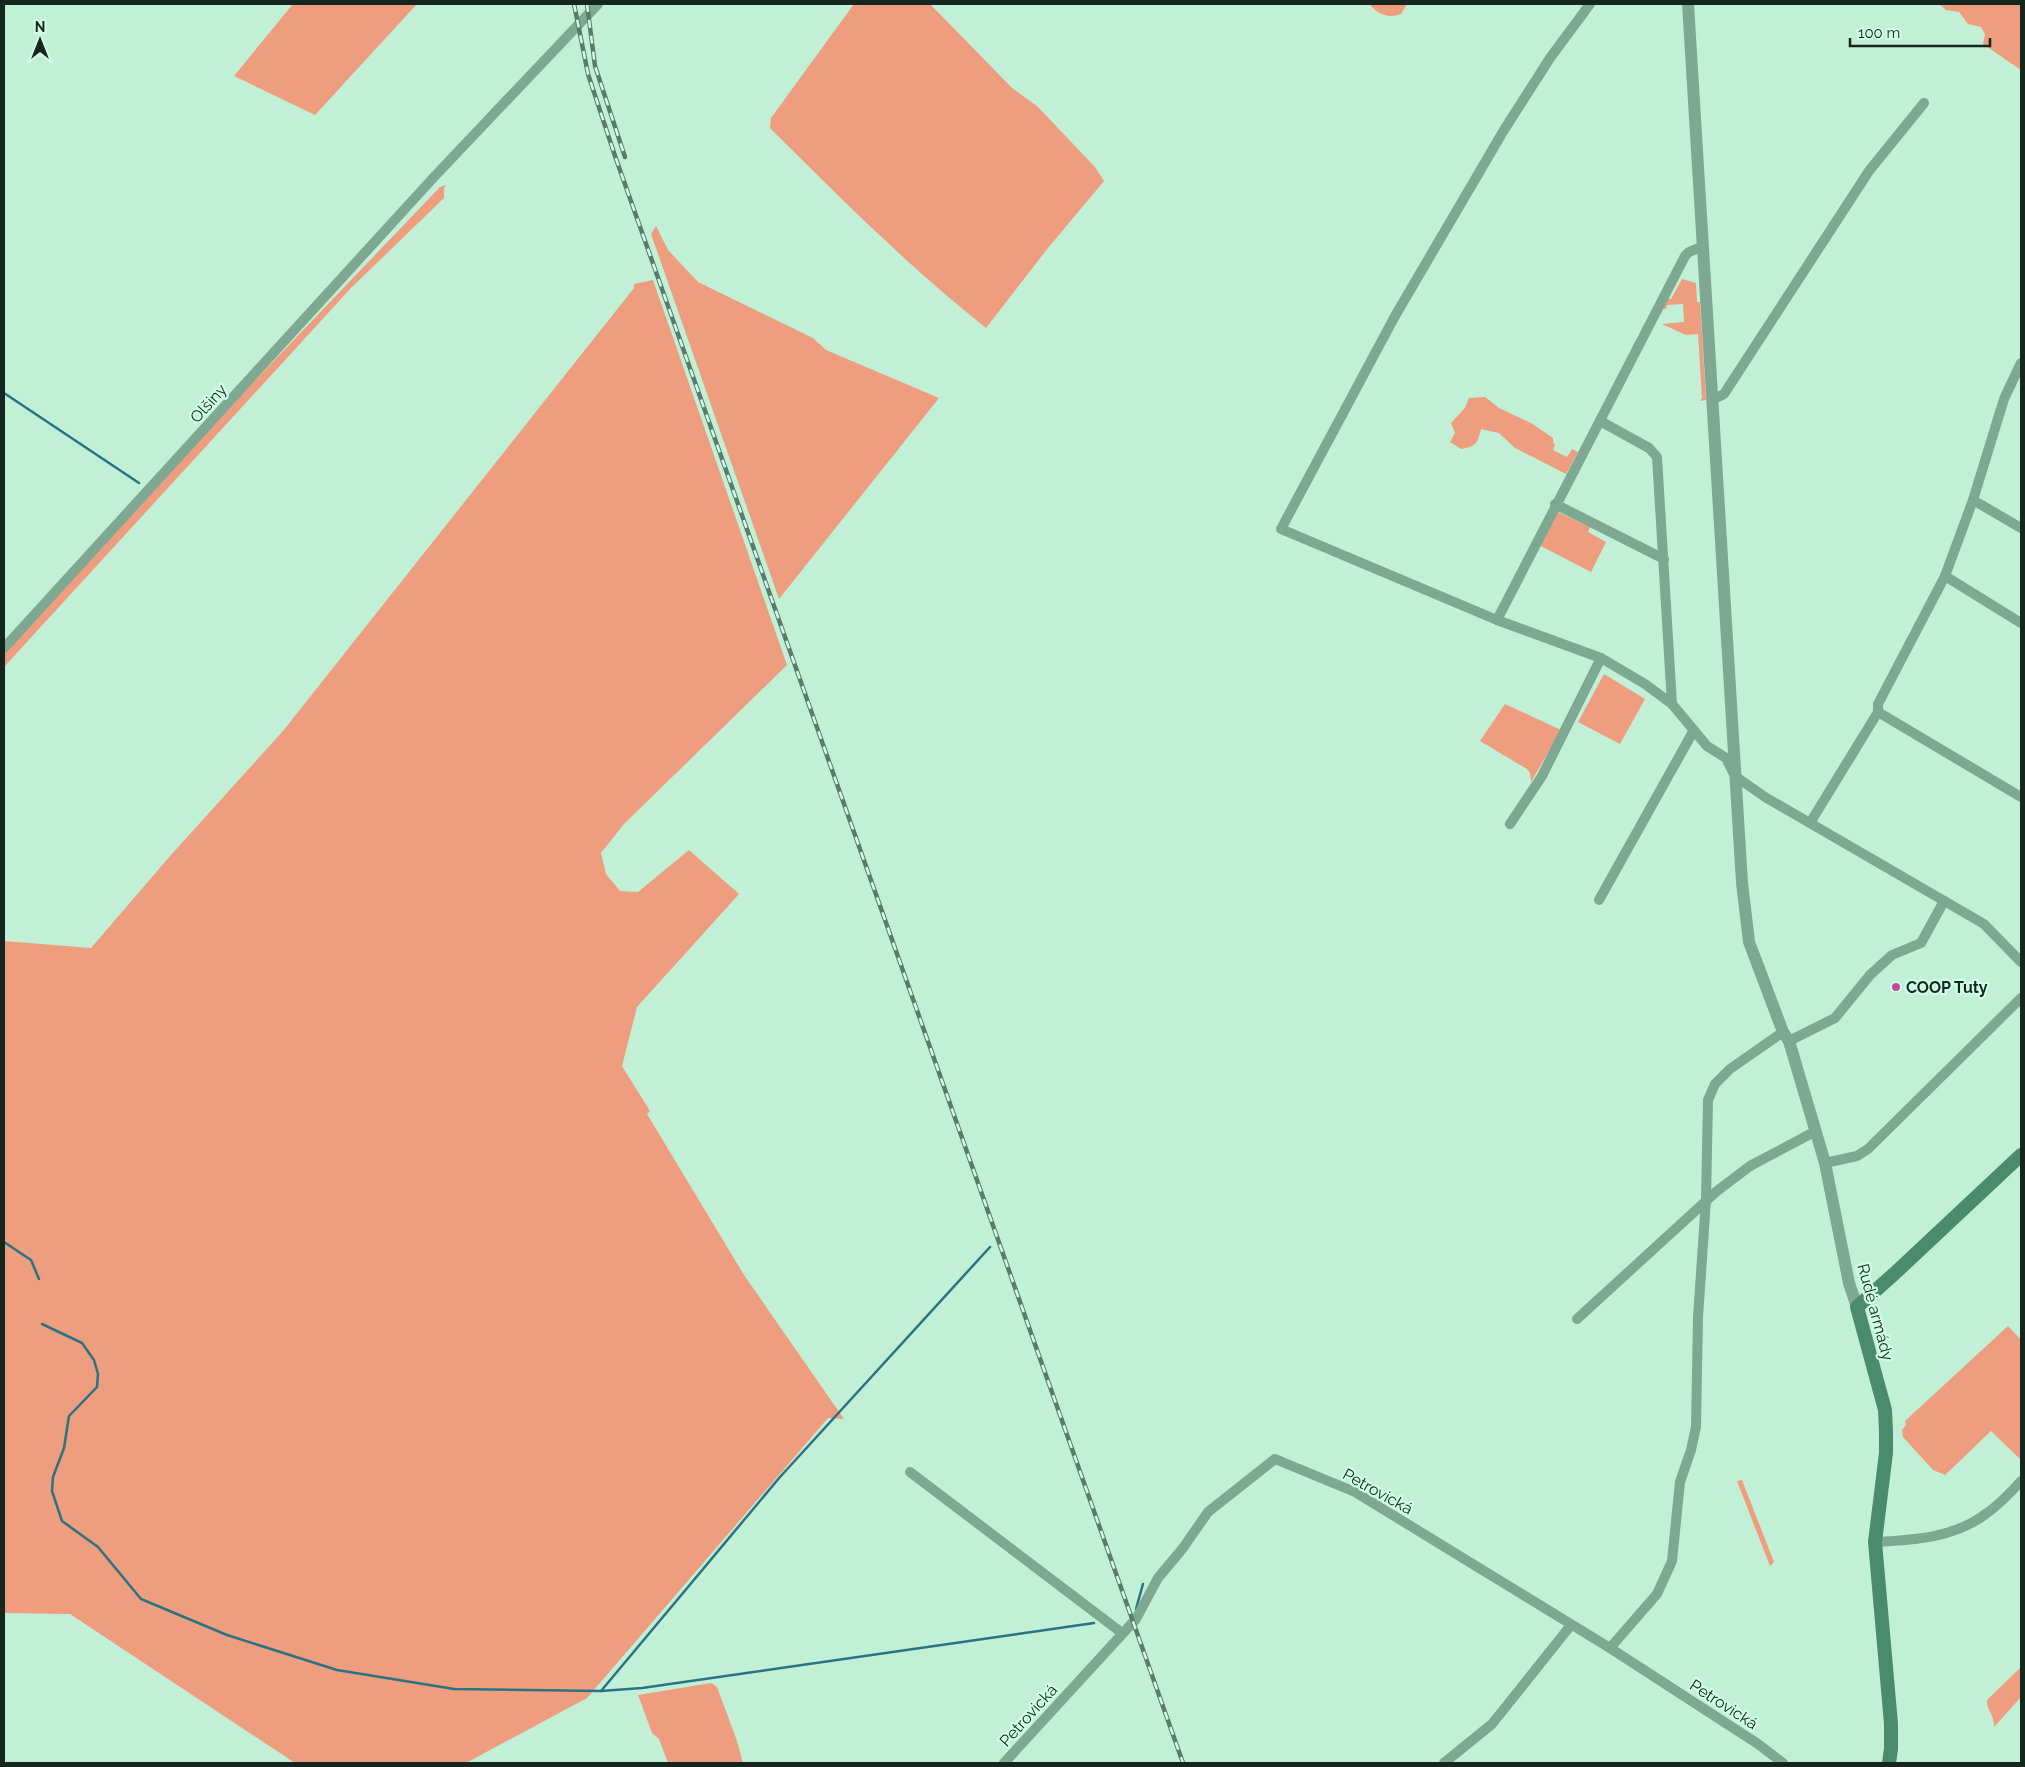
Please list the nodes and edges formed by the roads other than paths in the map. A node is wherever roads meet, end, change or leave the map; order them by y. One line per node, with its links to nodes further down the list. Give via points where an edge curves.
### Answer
1 (598, 4): 16 (street, Olšiny, via 434,177)
2 (1590, 4): 14 (street, via 1550,58 1499,139 1396,316 1282,529)
3 (1688, 4): 5 (street, Rudé armády)
4 (1924, 103): 7 (street, via 1869,171 1724,394)
5 (1703, 246): 7 (street, Rudé armády); 8 (street, via 1685,256)
6 (2021, 363): 9 (street, via 2004,399)
7 (1712, 400): 21 (street, Rudé armády)
8 (1600, 421): 10 (street); 12 (street, via 1649,448 1657,457)
9 (1973, 500): 11 (street); 13 (street)
10 (1555, 504): 12 (street); 14 (street)
11 (2021, 528)
12 (1664, 559): 18 (street)
13 (1945, 576): 15 (street); 19 (street, via 1878,704)
14 (1497, 620): 17 (street)
15 (2021, 623)
16 (4, 648)
17 (1601, 658): 18 (street); 24 (street, via 1542,776)
18 (1672, 704): 20 (street)
19 (1878, 712): 22 (street); 23 (street)
20 (1694, 730): 21 (street, via 1707,746 1726,758); 25 (street)
21 (1735, 776): 23 (street); 29 (street, Rudé armády, via 1749,942)
22 (2021, 797)
23 (1810, 823): 26 (street)
24 (1510, 824)
25 (1599, 900)
26 (1944, 901): 27 (street, via 1984,924); 29 (street, via 1921,943 1892,955 1870,975 1836,1018)
27 (2021, 962)
28 (2021, 998): 32 (street, via 1868,1149 1857,1156)
29 (1786, 1036): 30 (street, Rudé armády); 33 (street, via 1730,1069 1715,1084 1708,1100)
30 (1816, 1131): 32 (street, Rudé armády); 33 (street, via 1750,1166)
31 (2021, 1155): 34 (main road)
32 (1825, 1164): 34 (street, Rudé armády)
33 (1706, 1200): 35 (street); 41 (street, via 1698,1317 1696,1427 1680,1482 1672,1561 1657,1594)
34 (1856, 1307): 38 (main road, Rudé armády, via 1885,1410 1886,1453)
35 (1577, 1319)
36 (910, 1472): 40 (street)
37 (2021, 1481): 38 (street, via 1987,1514 1966,1525 1921,1539)
38 (1876, 1542): 45 (main road, Rudé armády, via 1891,1724)
39 (1571, 1625): 40 (street, Petrovická, via 1355,1492 1275,1459 1208,1512 1158,1578 1136,1619); 41 (street, Petrovická); 43 (street, via 1492,1724)
40 (1122, 1633): 42 (street, Petrovická)
41 (1610, 1648): 44 (street, Petrovická)
42 (1004, 1763)
43 (1444, 1763)
44 (1783, 1763)
45 (1889, 1763)

